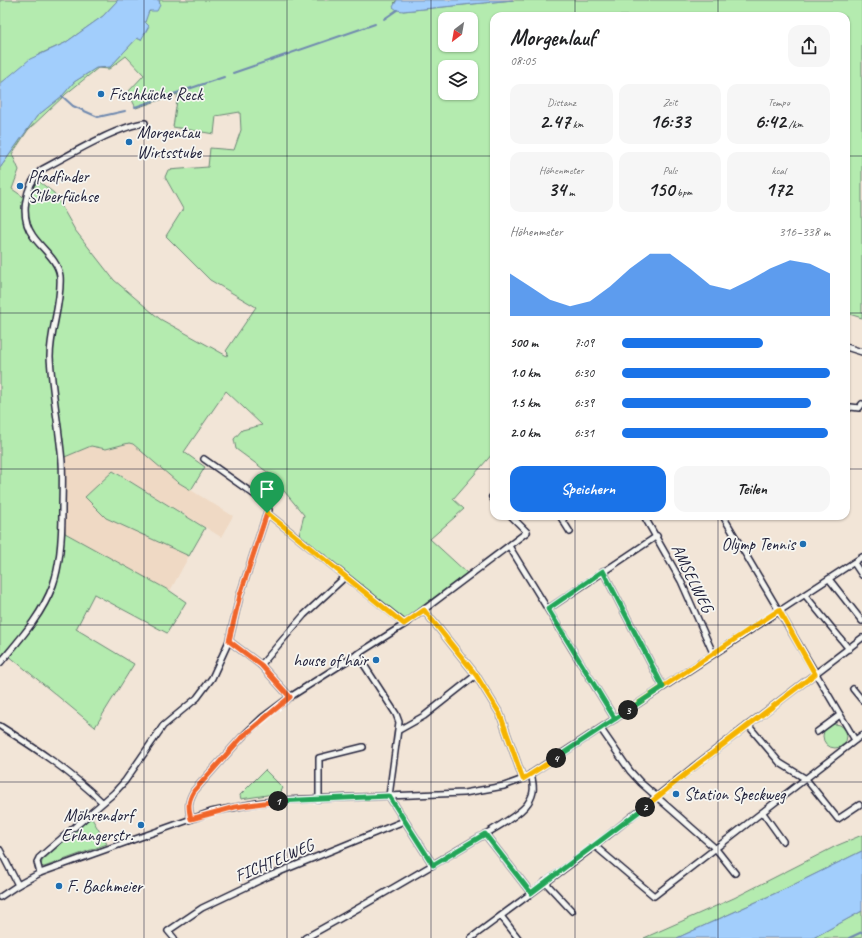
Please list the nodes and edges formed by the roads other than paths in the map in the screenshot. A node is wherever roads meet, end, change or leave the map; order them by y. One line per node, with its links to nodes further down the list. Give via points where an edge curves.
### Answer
1 (145, 123): 32 (street, via 115,133 41,170 32,180 28,193 28,225 32,235 52,258 60,274 50,356 61,452 62,523 57,573 52,586 34,620)
2 (850, 348): 3 (street)
3 (862, 352)
4 (850, 408): 5 (street)
5 (861, 408)
6 (204, 459): 7 (street, via 266,503 269,510)
7 (267, 513): 19 (street); 28 (street, via 240,595)
8 (514, 520): 14 (street, via 527,532)
9 (562, 520): 12 (street)
10 (647, 520): 13 (street, AMSELWEG)
11 (725, 520): 24 (street)
12 (570, 532)
13 (657, 536): 17 (street); 30 (street, AMSELWEG)
14 (509, 546): 22 (street); 23 (street)
15 (862, 557): 16 (street)
16 (854, 563): 18 (street); 20 (street)
17 (603, 571): 22 (street); 36 (street)
18 (862, 575)
19 (345, 577): 26 (street); 33 (street, via 304,615)
20 (829, 580): 21 (street); 25 (street)
21 (806, 595): 24 (street); 29 (street)
22 (548, 609): 41 (street)
23 (424, 610): 26 (street); 35 (street)
24 (779, 610): 30 (street); 34 (street)
25 (862, 621)
26 (404, 624): 31 (street)
27 (862, 638): 29 (street)
28 (229, 641): 33 (street); 56 (street, via 205,688 164,726 125,782)
29 (849, 649): 34 (street)
30 (713, 653): 36 (street)
31 (357, 654): 38 (street); 45 (street, via 396,714)
32 (0, 663)
33 (261, 665): 38 (street)
34 (815, 674): 40 (street); 42 (street)
35 (476, 675): 45 (street, via 424,716); 51 (street, via 500,714)
36 (663, 687): 41 (street)
37 (852, 689): 39 (street)
38 (290, 697): 59 (street, via 242,737 194,791 188,806)
39 (862, 700)
40 (840, 715): 46 (street); 48 (street)
41 (615, 719): 44 (street)
42 (748, 725): 52 (street, via 780,763); 54 (street)
43 (0, 726): 56 (street, via 78,779)
44 (600, 729): 50 (street); 54 (street, via 630,771)
45 (399, 730): 53 (street)
46 (817, 732)
47 (862, 734): 48 (street)
48 (855, 740): 52 (street)
49 (363, 747): 55 (street, via 319,758)
50 (531, 774): 51 (street); 61 (street, via 534,793 527,804)
51 (523, 779): 53 (street, via 479,792)
52 (806, 779): 57 (street, via 838,819); 58 (street)
53 (389, 796): 55 (street); 60 (street)
54 (656, 798): 63 (street); 64 (street)
55 (319, 799): 59 (street, via 257,803)
56 (102, 802): 67 (street, via 39,858 36,862)
57 (859, 805)
58 (763, 813): 62 (street); 64 (street)
59 (191, 819): 67 (street)
60 (404, 821): 66 (street); 76 (street, FICHTELWEG, via 267,876 202,908 168,931)
61 (485, 834): 66 (street); 71 (street)
62 (783, 841)
63 (595, 846): 64 (street, via 654,896); 69 (street)
64 (716, 849): 68 (street)
65 (0, 850): 70 (street)
66 (433, 865): 75 (street)
67 (40, 873): 70 (street)
68 (735, 873)
69 (546, 882): 71 (street); 73 (street)
70 (18, 885): 72 (street)
71 (531, 893): 74 (street)
72 (0, 897)
73 (572, 911)
74 (501, 916): 79 (street); 80 (street)
75 (316, 932): 77 (street); 78 (street)
76 (174, 938)
77 (305, 938)
78 (320, 938)
79 (471, 938)
80 (518, 938)

